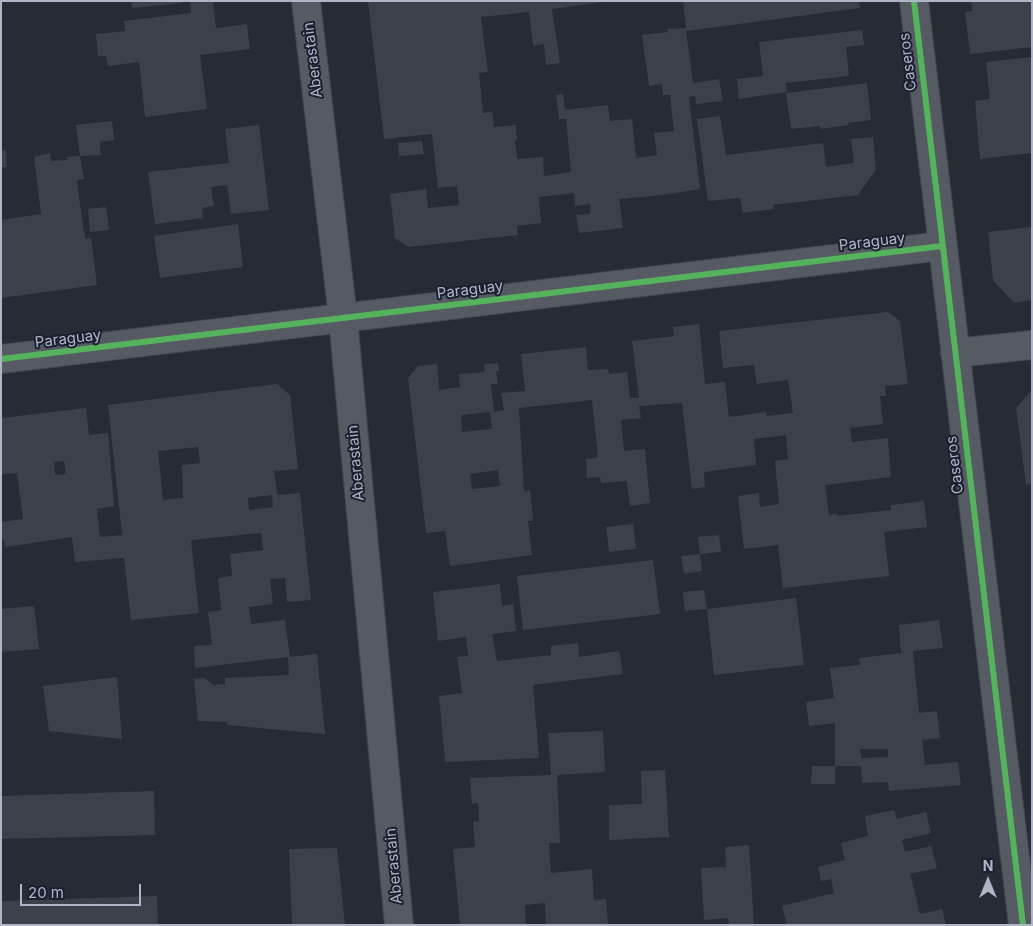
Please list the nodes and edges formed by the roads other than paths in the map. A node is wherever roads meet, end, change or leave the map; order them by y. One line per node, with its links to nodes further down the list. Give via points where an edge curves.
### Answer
1 (306, 1): 4 (street, Aberastain)
2 (914, 1): 3 (street, Caseros)
3 (942, 246): 4 (street, Paraguay); 6 (street, Caseros)
4 (343, 318): 7 (street, Paraguay); 8 (street, Aberastain)
5 (1032, 345): 6 (street)
6 (955, 354): 9 (street, Caseros)
7 (1, 359)
8 (399, 925)
9 (1023, 925)

